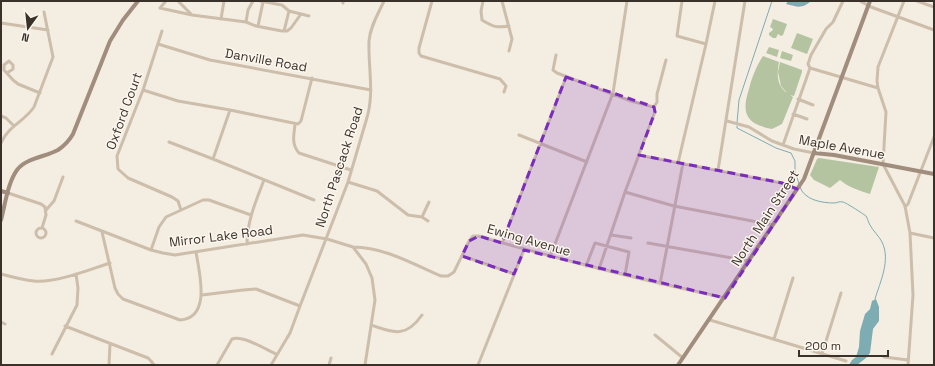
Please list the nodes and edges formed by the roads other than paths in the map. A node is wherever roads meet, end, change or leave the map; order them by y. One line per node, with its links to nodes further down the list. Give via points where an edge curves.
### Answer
1 (138, 1): 85 (main road, via 110,41 69,141 57,150 29,161 18,169)
2 (166, 1): 24 (street, via 160,8)
3 (178, 1): 24 (street)
4 (224, 1): 27 (street)
5 (253, 1): 28 (street)
6 (384, 1): 48 (street, North Pascack Road, via 369,41)
7 (432, 1): 50 (street, via 419,48 421,56 500,78 506,86)
8 (483, 1): 31 (street, via 482,20 498,28)
9 (502, 1): 31 (street)
10 (627, 1): 51 (street)
11 (682, 1): 37 (street, via 677,36)
12 (715, 1): 37 (street)
13 (745, 1): 59 (street)
14 (843, 1): 41 (street, via 834,22 826,29 810,55)
15 (860, 1): 19 (street)
16 (904, 1): 26 (street)
17 (917, 1): 20 (street)
18 (261, 2): 21 (street, via 282,5); 30 (street)
19 (869, 3): 26 (street); 44 (main road, North Main Street)
20 (934, 7)
21 (289, 11): 23 (street); 35 (street)
22 (44, 12): 32 (street)
23 (301, 14): 25 (street); 35 (street, via 291,28)
24 (192, 15): 27 (street)
25 (309, 16)
26 (898, 16): 33 (street); 46 (street, via 878,67)
27 (222, 19): 28 (street)
28 (246, 22): 30 (street)
29 (1, 23): 32 (street)
30 (258, 26): 35 (street)
31 (509, 26): 38 (street, via 512,39)
32 (48, 30): 49 (street, via 53,57)
33 (934, 30)
34 (162, 31): 36 (street, Oxford Court)
35 (284, 31)
36 (158, 44): 45 (street, Danville Road, via 210,60); 47 (street, Oxford Court)
37 (706, 44): 72 (street)
38 (509, 51)
39 (556, 55): 43 (street, via 554,70)
40 (666, 60): 54 (street)
41 (810, 68): 44 (street); 52 (street)
42 (7, 73): 49 (street, via 18,84)
43 (566, 77): 51 (street); 66 (street)
44 (841, 77): 46 (street); 68 (main road, North Main Street)
45 (312, 78): 48 (street, Danville Road); 60 (street, via 301,121)
46 (878, 88): 74 (street, via 886,112)
47 (143, 90): 55 (street, via 178,101); 91 (street, Oxford Court, via 117,156 118,169 128,178 172,197 178,201)
48 (372, 90): 75 (street, North Pascack Road, via 369,112)
49 (40, 92): 61 (street, via 31,112)
50 (504, 92)
51 (612, 93): 54 (street); 71 (street)
52 (798, 99): 53 (street); 56 (street)
53 (813, 105)
54 (654, 107): 69 (street, via 655,112)
55 (230, 110): 60 (street); 70 (street)
56 (793, 114): 58 (street); 67 (street)
57 (1, 116): 61 (street)
58 (807, 119)
59 (727, 121): 67 (street, Maple Avenue, via 749,127); 76 (street)
60 (295, 124): 75 (street, via 293,141 294,148 299,153)
61 (14, 126): 65 (street, via 4,135)
62 (519, 135): 66 (street)
63 (934, 137): 77 (street)
64 (168, 142): 70 (street)
65 (1, 143)
66 (540, 143): 71 (street); 105 (street)
67 (783, 145): 68 (street, Maple Avenue)
68 (814, 153): 74 (main road, Maple Avenue); 82 (main road, North Main Street, via 808,172)
69 (639, 155): 72 (street); 84 (street)
70 (213, 159): 80 (street)
71 (587, 162): 115 (street)
72 (678, 163): 73 (street)
73 (683, 164): 76 (street); 88 (street)
74 (883, 164): 77 (main road, Maple Avenue); 89 (street)
75 (351, 170): 81 (street, North Pascack Road)
76 (718, 170): 82 (street)
77 (921, 172): 78 (main road, Maple Avenue); 89 (street)
78 (934, 174)
79 (63, 177): 90 (street, via 54,201)
80 (264, 180): 86 (street); 92 (street)
81 (348, 182): 93 (street, via 377,191 408,215); 102 (street, North Pascack Road)
82 (799, 186): 97 (main road, North Main Street)
83 (1, 191): 85 (main road)
84 (625, 192): 88 (street); 101 (street)
85 (8, 194): 90 (street, via 41,204); 94 (main road)
86 (314, 200)
87 (429, 202): 93 (street)
88 (674, 206): 97 (street); 109 (street)
89 (905, 207): 100 (street)
90 (46, 210): 98 (street)
91 (181, 210): 92 (street, via 203,200 209,200); 111 (street, via 166,217 159,227)
92 (251, 215): 107 (street)
93 (422, 217): 96 (street)
94 (1, 220)
95 (76, 221): 99 (street, Mirror Lake Road)
96 (428, 222)
97 (773, 225): 116 (main road, North Main Street)
98 (42, 228)
99 (102, 232): 111 (street, Mirror Lake Road); 117 (street)
100 (910, 233): 104 (street); 143 (street, via 913,295)
101 (611, 235): 103 (street); 108 (street)
102 (327, 238): 107 (street, Mirror Lake Road, via 303,235); 110 (street, North Pascack Road); 129 (street)
103 (631, 238)
104 (934, 238)
105 (502, 243): 112 (street, Ewing Avenue); 114 (street, Ewing Avenue, via 473,236)
106 (648, 243): 109 (street)
107 (247, 244): 113 (street, Mirror Lake Road)
108 (607, 246): 118 (street, via 595,243); 119 (street); 123 (street, via 629,252)
109 (667, 246): 116 (street); 125 (street)
110 (353, 248): 114 (street, Ewing Avenue, via 366,247 386,252 441,276 448,276 454,272); 132 (street, North Pascack Road, via 366,264 372,278 375,300)
111 (151, 250): 113 (street, Mirror Lake Road, via 174,255)
112 (524, 250): 115 (street, Ewing Avenue); 122 (street)
113 (196, 252): 127 (street)
114 (462, 256): 122 (street)
115 (550, 257): 118 (street, Ewing Avenue)
116 (749, 261): 128 (main road, North Main Street)
117 (110, 264): 121 (street); 127 (street, via 115,288 123,299 180,320 192,317 198,309)
118 (586, 266): 119 (street, Ewing Avenue)
119 (599, 269): 123 (street, Ewing Avenue)
120 (1, 274): 121 (street, via 36,281)
121 (76, 274): 133 (street, via 76,305)
122 (514, 274): 151 (street)
123 (625, 275): 125 (street, Ewing Avenue)
124 (793, 278): 135 (street)
125 (660, 284): 128 (street, Ewing Avenue)
126 (841, 293): 139 (street)
127 (202, 295): 129 (street, via 256,290)
128 (725, 298): 131 (main road, North Main Street)
129 (300, 306): 138 (street, via 290,333)
130 (422, 315): 132 (street, via 412,327 395,332)
131 (710, 320): 135 (street); 142 (main road, North Main Street)
132 (371, 325): 150 (street, North Pascack Road)
133 (65, 326): 136 (street); 137 (street)
134 (655, 335): 142 (street)
135 (774, 340): 139 (street)
136 (110, 344): 145 (street); 146 (street, via 148,358)
137 (52, 354)
138 (276, 354): 147 (street, via 236,338 232,339); 148 (street)
139 (822, 354): 144 (street)
140 (884, 357): 143 (street)
141 (332, 358): 149 (street)
142 (683, 358): 152 (main road, North Main Street)
143 (908, 360): 153 (street)
144 (846, 361)
145 (109, 365)
146 (154, 365)
147 (218, 365)
148 (271, 365)
149 (329, 365)
150 (364, 365)
151 (478, 365)
152 (678, 365)
153 (908, 365)

